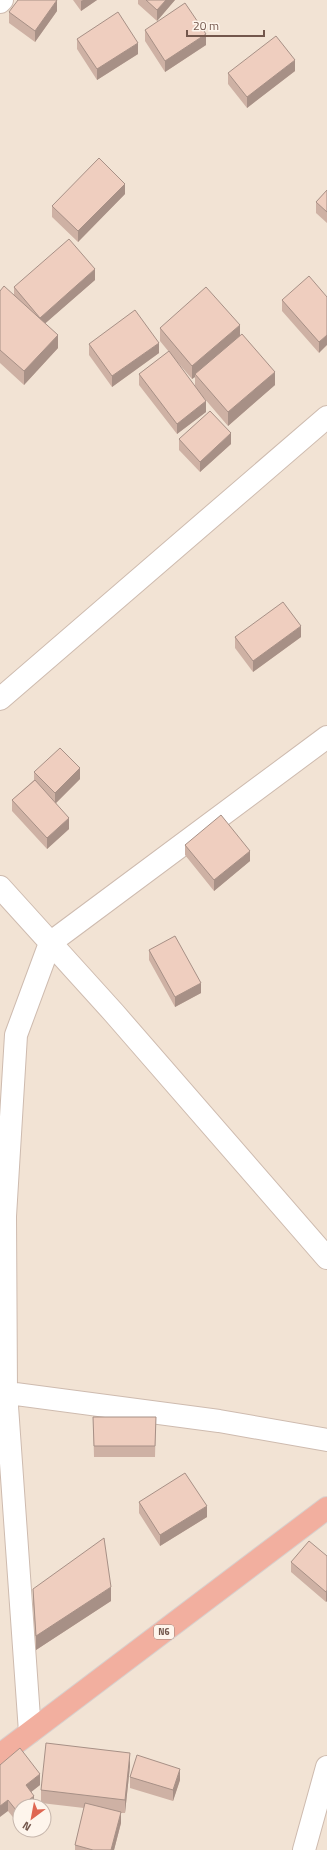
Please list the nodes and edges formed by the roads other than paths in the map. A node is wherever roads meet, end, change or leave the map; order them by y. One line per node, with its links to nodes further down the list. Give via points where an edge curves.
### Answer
1 (327, 417): 2 (street)
2 (0, 699)
3 (327, 737): 5 (street)
4 (0, 887): 5 (street)
5 (50, 943): 6 (street); 7 (street, via 16,1035 6,1216)
6 (327, 1258)
7 (3, 1392): 8 (street, via 220,1421); 10 (street)
8 (327, 1440)
9 (327, 1508): 10 (highway, N6)
10 (30, 1732): 11 (highway, N6)
11 (0, 1755)
12 (327, 1767): 13 (street)
13 (304, 1850)

